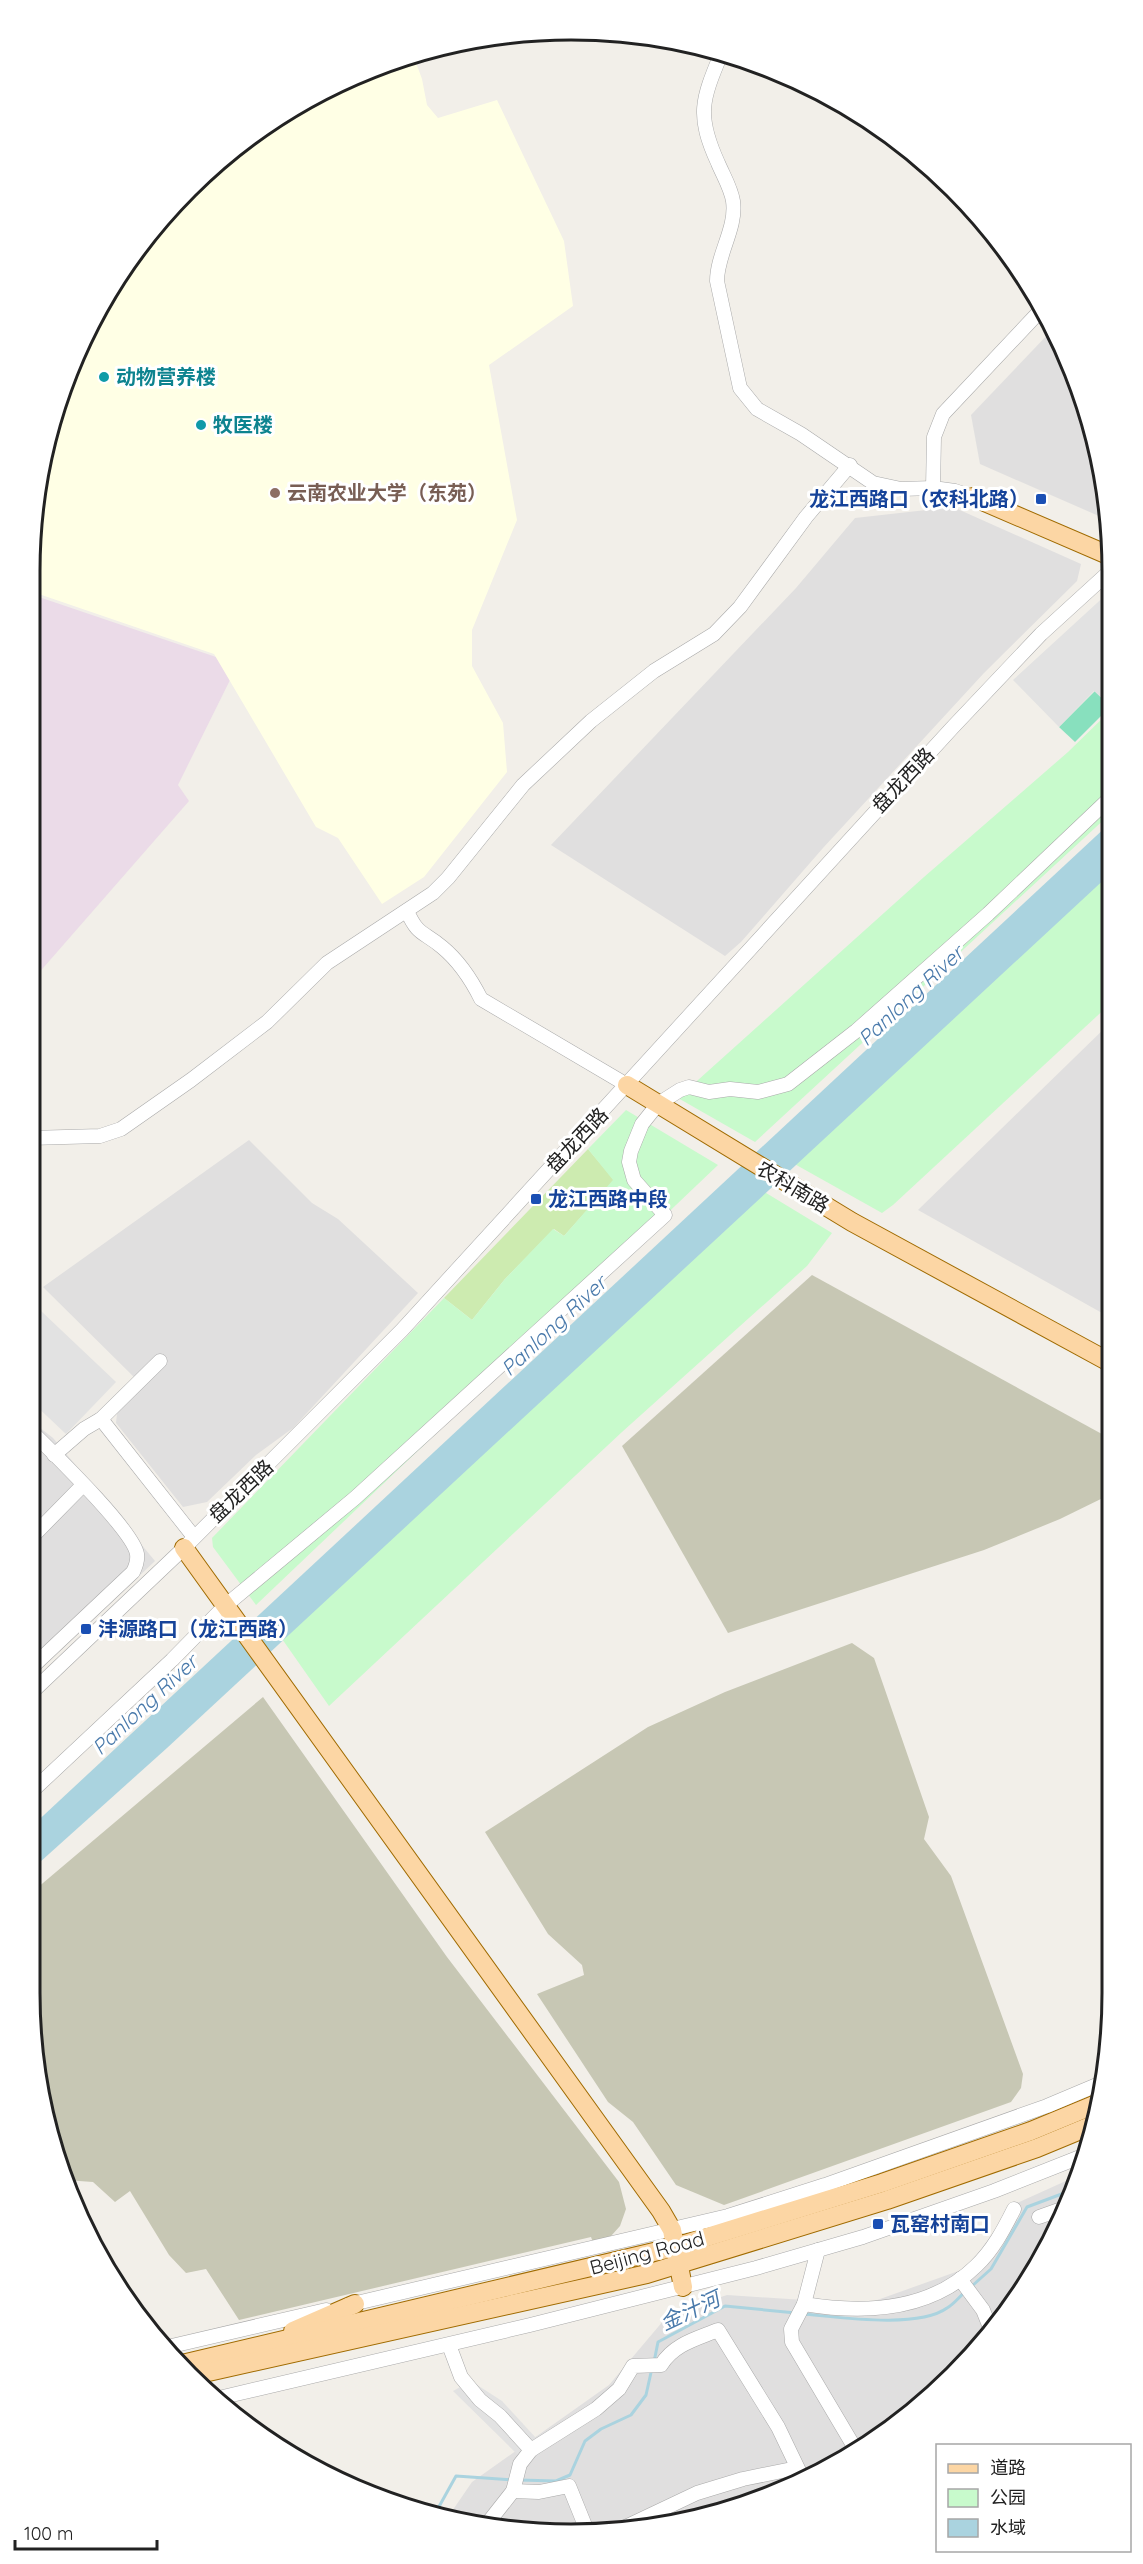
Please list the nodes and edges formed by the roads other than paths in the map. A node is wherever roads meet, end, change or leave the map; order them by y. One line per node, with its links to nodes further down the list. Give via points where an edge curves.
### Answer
1 (718, 62): 3 (street, via 706,91 703,115 710,146 733,202 717,281 740,388 757,409)
2 (1036, 315): 4 (street, via 943,414 934,437)
3 (850, 465): 4 (street, via 873,483 901,489); 10 (street, via 714,634 654,671 591,721 523,785 448,878)
4 (933, 488): 5 (street)
5 (973, 497): 6 (main road, via 992,495); 7 (main road)
6 (1101, 542)
7 (1101, 552)
8 (1102, 578): 11 (street, 盘龙西路, via 1041,634 968,711)
9 (1102, 806): 12 (street, via 988,914 856,1031 788,1084 758,1092 709,1092 689,1087)
10 (407, 910): 11 (street, 农科南路, via 419,933 441,946 470,978 481,999); 13 (street, via 327,963 267,1022 121,1129 100,1136)
11 (627, 1084): 12 (main road, 农科南路); 21 (street, 盘龙西路, via 402,1330)
12 (658, 1104): 14 (main road, 农科南路, via 801,1192); 22 (street, via 642,1124 629,1162 634,1180 665,1215 355,1498)
13 (40, 1138)
14 (1102, 1358)
15 (159, 1361): 16 (street)
16 (101, 1419): 18 (street); 21 (street)
17 (40, 1440): 18 (street)
18 (54, 1455): 19 (street)
19 (83, 1485): 20 (street); 23 (street, via 134,1546 136,1566)
20 (40, 1529)
21 (189, 1542): 22 (main road); 24 (street, 盘龙西路)
22 (225, 1606): 25 (street); 33 (main road, via 662,2211)
23 (40, 1659)
24 (40, 1684)
25 (40, 1784)
26 (1094, 2086): 33 (street, via 825,2185 728,2216)
27 (1089, 2107): 33 (main road, Beijing Road, via 882,2183)
28 (1084, 2128): 33 (main road, Beijing Road, via 887,2200)
29 (1075, 2159): 34 (street)
30 (1014, 2209): 35 (street, via 999,2238 977,2266)
31 (1055, 2211): 32 (street)
32 (1039, 2217)
33 (676, 2247): 36 (main road); 37 (street); 42 (main road, Beijing Road); 44 (main road, Beijing Road, via 646,2274)
34 (818, 2250): 36 (street); 38 (street)
35 (960, 2279): 38 (street, via 929,2298 901,2306 832,2308); 39 (street)
36 (683, 2287): 41 (street)
37 (355, 2304): 40 (street); 42 (main road)
38 (804, 2304): 46 (street, via 791,2329 792,2342)
39 (988, 2323)
40 (174, 2345)
41 (449, 2345): 45 (street); 47 (street, via 460,2377)
42 (254, 2348): 43 (main road, Beijing Road)
43 (190, 2362)
44 (202, 2373)
45 (226, 2396)
46 (852, 2443)
47 (531, 2450): 48 (street, via 604,2402 619,2389 633,2366 661,2365 678,2346 718,2330 778,2427); 50 (street, via 518,2469)
48 (799, 2472)
49 (793, 2475): 52 (street, via 743,2480 697,2493)
50 (513, 2491): 51 (street); 53 (street, via 539,2493 569,2486)
51 (492, 2517)
52 (643, 2519)
53 (584, 2523)

